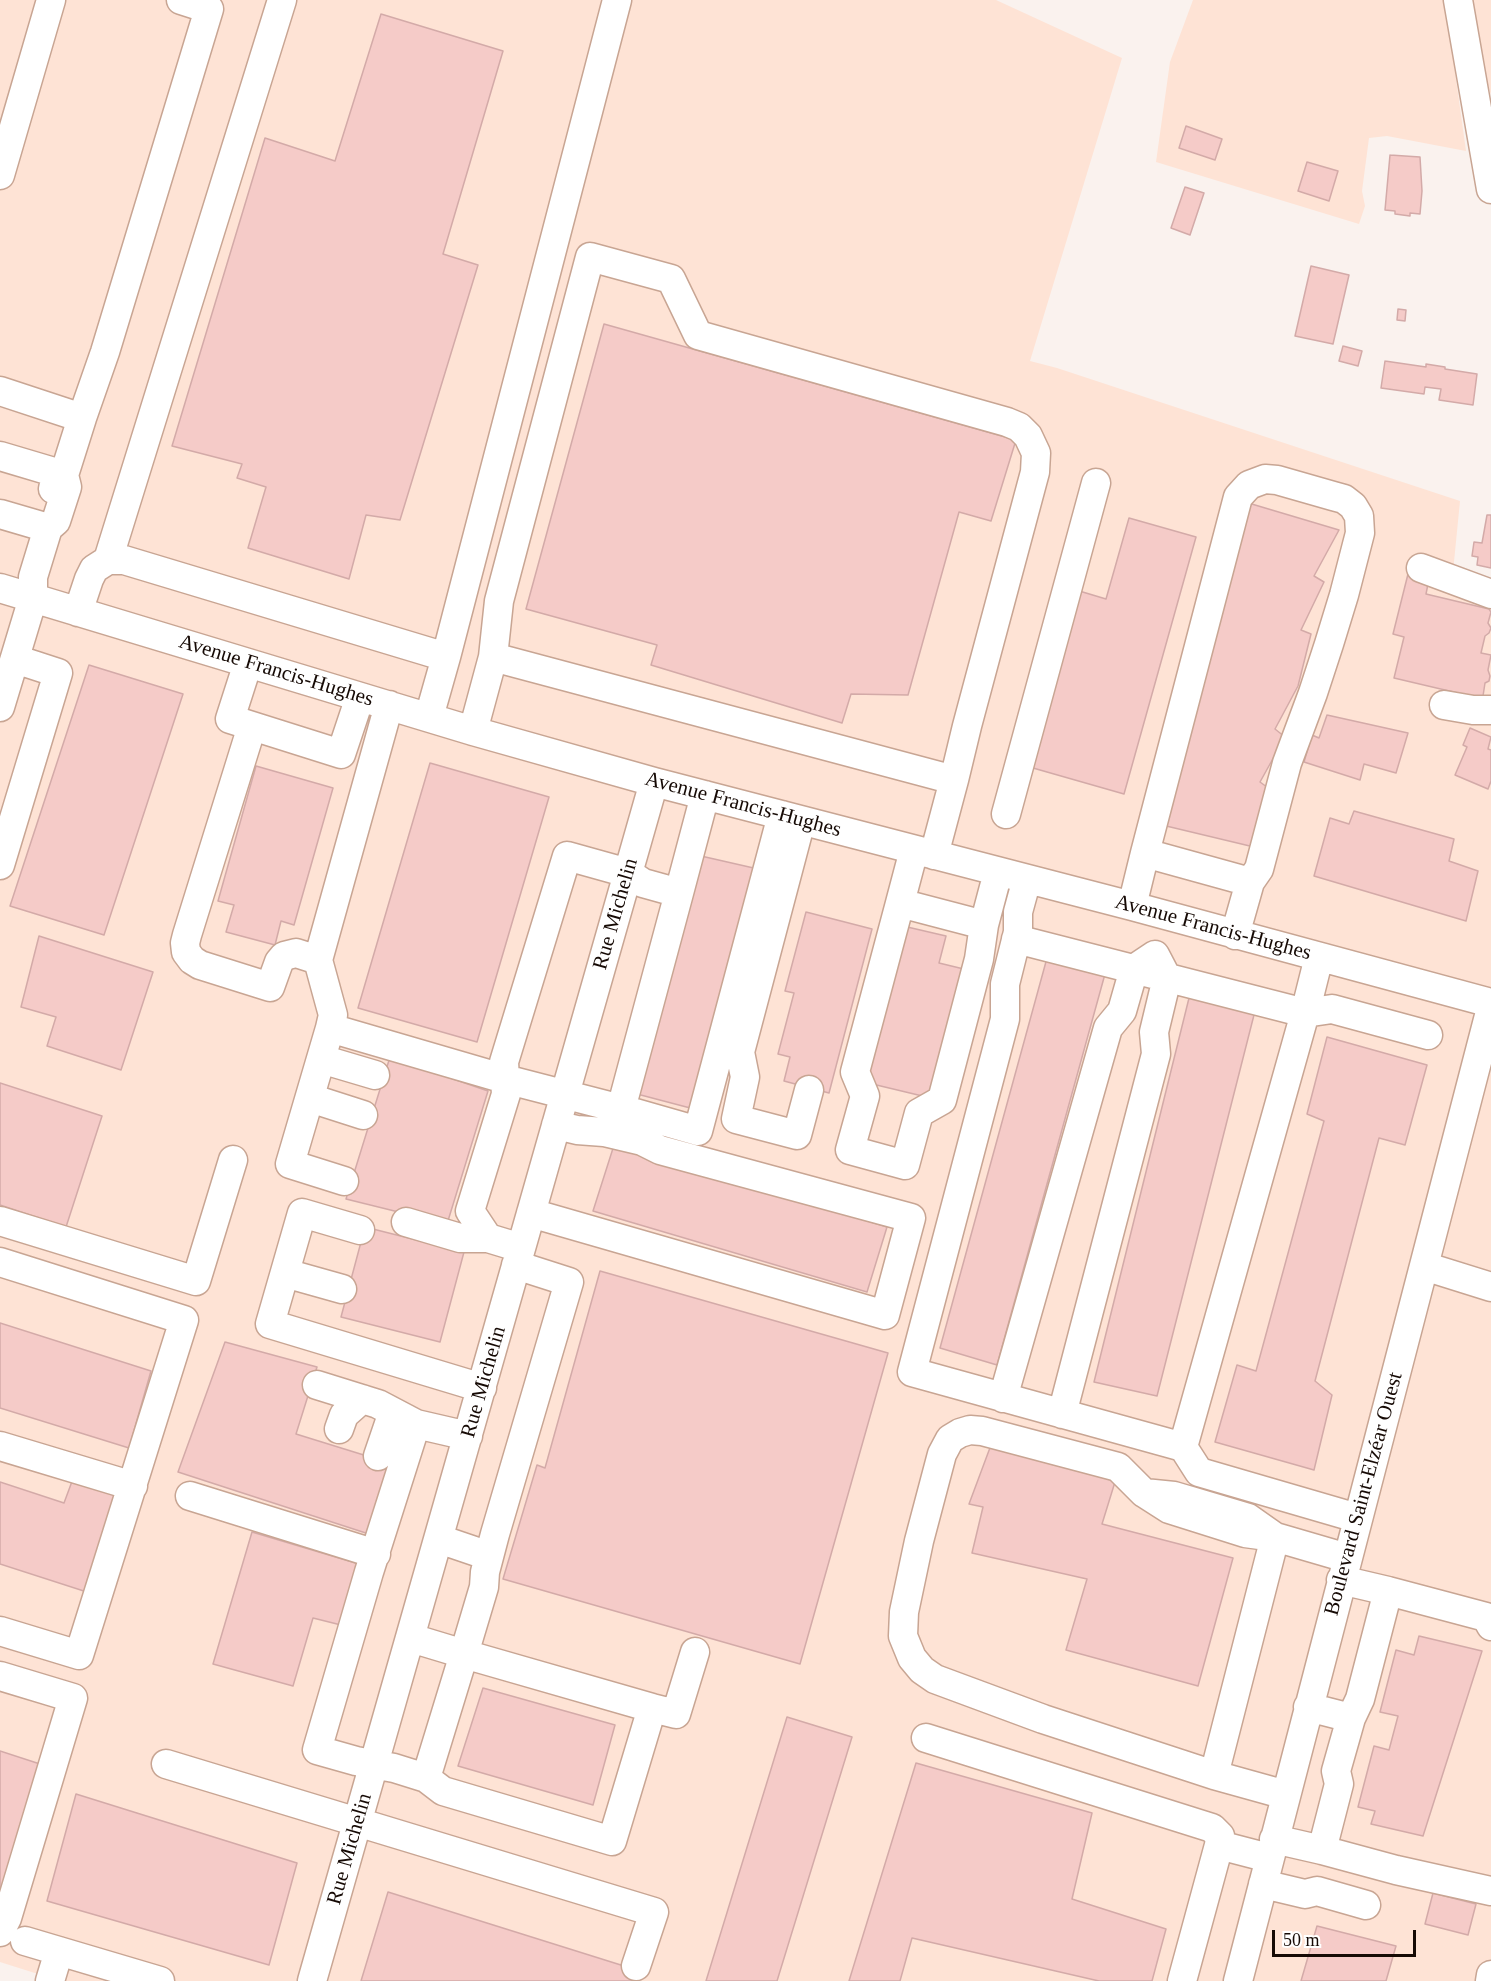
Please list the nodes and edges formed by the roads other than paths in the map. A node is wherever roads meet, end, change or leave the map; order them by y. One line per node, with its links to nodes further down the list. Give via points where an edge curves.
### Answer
1 (51, 0): 6 (street)
2 (181, 0): 9 (street, via 209,9)
3 (282, 0): 15 (street)
4 (617, 0): 21 (street)
5 (1458, 0): 7 (street)
6 (0, 175)
7 (1491, 189)
8 (0, 391): 9 (street)
9 (82, 418): 11 (street)
10 (0, 456): 11 (street)
11 (64, 475): 14 (street, via 67,487 56,521)
12 (1096, 483): 36 (street)
13 (0, 514): 14 (street)
14 (48, 528): 19 (street, via 33,577)
15 (108, 560): 20 (street, via 91,574); 21 (street, via 124,560)
16 (1422, 568): 18 (street)
17 (0, 588): 19 (street, Avenue Francis-Hughes)
18 (1491, 594)
19 (33, 598): 20 (street, Avenue Francis-Hughes); 23 (street)
20 (78, 612): 24 (street, Avenue Francis-Hughes)
21 (446, 657): 30 (street)
22 (493, 657): 32 (street); 33 (street); 33 (street, via 499,601 590,257 671,279 698,335 1007,422 1028,436 1036,453 1035,472)
23 (15, 659): 28 (street); 40 (street, via 58,673)
24 (248, 663): 25 (street, Avenue Francis-Hughes); 31 (street, via 230,719)
25 (360, 697): 26 (street, Avenue Francis-Hughes); 31 (street, via 341,754)
26 (389, 705): 30 (street, Avenue Francis-Hughes); 53 (street)
27 (1444, 705): 29 (street)
28 (0, 707)
29 (1491, 710)
30 (429, 717): 32 (street, Avenue Francis-Hughes)
31 (252, 726): 53 (street, via 187,935 186,952 200,965 270,987 284,956 296,953)
32 (473, 731): 34 (street, Avenue Francis-Hughes)
33 (954, 780): 38 (street)
34 (654, 782): 35 (street, Avenue Francis-Hughes); 42 (street, Rue Michelin)
35 (705, 795): 37 (street, Avenue Francis-Hughes); 45 (street)
36 (1006, 814)
37 (792, 818): 38 (street, Avenue Francis-Hughes); 63 (street, via 740,1052 745,1077 736,1119 797,1135); 66 (street, via 698,1131)
38 (924, 852): 41 (street, Avenue Francis-Hughes); 46 (street)
39 (1145, 853): 44 (street); 44 (street, via 1238,498 1249,485 1265,479 1333,495 1353,506 1359,516 1360,533 1332,634 1287,763 1259,869); 47 (street)
40 (0, 865)
41 (998, 872): 43 (street, Avenue Francis-Hughes); 49 (street)
42 (628, 873): 45 (street, via 643,883); 62 (street, via 567,856 504,1062); 64 (street, Rue Michelin)
43 (1027, 879): 47 (street, Avenue Francis-Hughes); 51 (street)
44 (1250, 882): 50 (street)
45 (679, 893): 66 (street)
46 (900, 903): 49 (street); 49 (street, via 855,1072 865,1096 850,1150 905,1165 919,1113 942,1100 979,959)
47 (1132, 906): 48 (street, Avenue Francis-Hughes)
48 (1166, 916): 50 (street, Avenue Francis-Hughes); 54 (street)
49 (984, 925)
50 (1235, 935): 52 (street, Avenue Francis-Hughes)
51 (1016, 939): 54 (street); 84 (street, via 1005,984 1005,1019 912,1372)
52 (1319, 957): 55 (street, Avenue Francis-Hughes); 57 (street)
53 (318, 960): 58 (street, via 333,1015)
54 (1152, 967): 57 (street); 84 (street, via 1108,1028); 86 (street, via 1156,1054)
55 (1491, 1003)
56 (1491, 1008): 78 (street, Boulevard Saint-Elzéar Ouest)
57 (1305, 1013): 59 (street, via 1332,1009); 91 (street)
58 (330, 1028): 60 (street); 62 (street)
59 (1428, 1035)
60 (321, 1059): 61 (street); 65 (street)
61 (375, 1076)
62 (505, 1079): 64 (street); 75 (street, via 506,1094 470,1211)
63 (810, 1090)
64 (565, 1096): 66 (street); 68 (street, Rue Michelin)
65 (310, 1098): 67 (street); 70 (street, via 290,1164)
66 (621, 1109)
67 (363, 1115)
68 (556, 1125): 71 (street, Rue Michelin); 71 (street, via 642,1141 660,1150 911,1218 885,1315)
69 (233, 1160): 72 (street, via 196,1281)
70 (344, 1181)
71 (531, 1214): 76 (street, Rue Michelin)
72 (0, 1221)
73 (406, 1222): 75 (street, via 460,1238)
74 (360, 1230): 79 (street, via 302,1213)
75 (488, 1238): 76 (street)
76 (519, 1257): 83 (street, Rue Michelin); 99 (street, via 569,1281)
77 (0, 1262): 93 (street, via 184,1320)
78 (1424, 1266): 80 (street); 95 (street, Boulevard Saint-Elzéar Ouest)
79 (285, 1273): 81 (street); 83 (street, via 270,1324)
80 (1491, 1287)
81 (342, 1289)
82 (317, 1385): 85 (street)
83 (482, 1388): 89 (street, Rue Michelin)
84 (1004, 1398): 86 (street)
85 (362, 1399): 87 (street); 88 (street, via 344,1415)
86 (1062, 1414): 91 (street)
87 (404, 1418): 89 (street); 92 (street); 98 (street)
88 (339, 1430)
89 (468, 1436): 97 (street, Rue Michelin)
90 (0, 1446): 93 (street)
91 (1184, 1447): 95 (street, via 1199,1472)
92 (378, 1456)
93 (133, 1486): 103 (street, via 79,1654)
94 (190, 1497): 98 (street)
95 (1357, 1518): 100 (street, Boulevard Saint-Elzéar Ouest)
96 (1275, 1537): 100 (street); 114 (street); 114 (street, via 1245,1533 1169,1509 1144,1493 1118,1467 970,1430 950,1439 942,1454 919,1541 903,1620 903,1636 916,1664 935,1679 1042,1719)
97 (439, 1539): 99 (street); 104 (street, Rue Michelin)
98 (376, 1554): 113 (street, via 317,1750)
99 (489, 1556): 106 (street)
100 (1344, 1569): 101 (street); 108 (street, Boulevard Saint-Elzéar Ouest)
101 (1388, 1592): 102 (street, via 1486,1617); 110 (street, via 1360,1699)
102 (1491, 1626)
103 (0, 1631)
104 (411, 1638): 106 (street); 113 (street, Rue Michelin)
105 (694, 1652): 109 (street, via 676,1714)
106 (464, 1654): 109 (street); 115 (street)
107 (0, 1676): 123 (street, via 73,1698 7,1917)
108 (1308, 1707): 110 (street); 116 (street, Boulevard Saint-Elzéar Ouest)
109 (652, 1708): 115 (street, via 612,1841 443,1791)
110 (1351, 1718): 119 (street, via 1336,1771 1339,1784)
111 (926, 1738): 118 (street, via 1212,1828 1220,1836)
112 (166, 1764): 117 (street)
113 (374, 1765): 115 (street); 117 (street, Rue Michelin)
114 (1214, 1775): 116 (street)
115 (426, 1778)
116 (1286, 1795): 120 (street, Boulevard Saint-Elzéar Ouest)
117 (358, 1822): 125 (street, via 654,1912); 129 (street, Rue Michelin)
118 (1220, 1845): 120 (street); 130 (street)
119 (1322, 1850): 120 (street); 121 (street)
120 (1269, 1860): 122 (street, via 1305,1894 1317,1891); 131 (street, Boulevard Saint-Elzéar Ouest)
121 (1491, 1891)
122 (1366, 1905)
123 (12, 1937): 124 (street)
124 (59, 1951): 127 (street); 128 (street)
125 (636, 1966)
126 (1491, 1975): 132 (street)
127 (51, 1981)
128 (160, 1981)
129 (312, 1981)
130 (1182, 1981)
131 (1238, 1981)
132 (1490, 1981)

